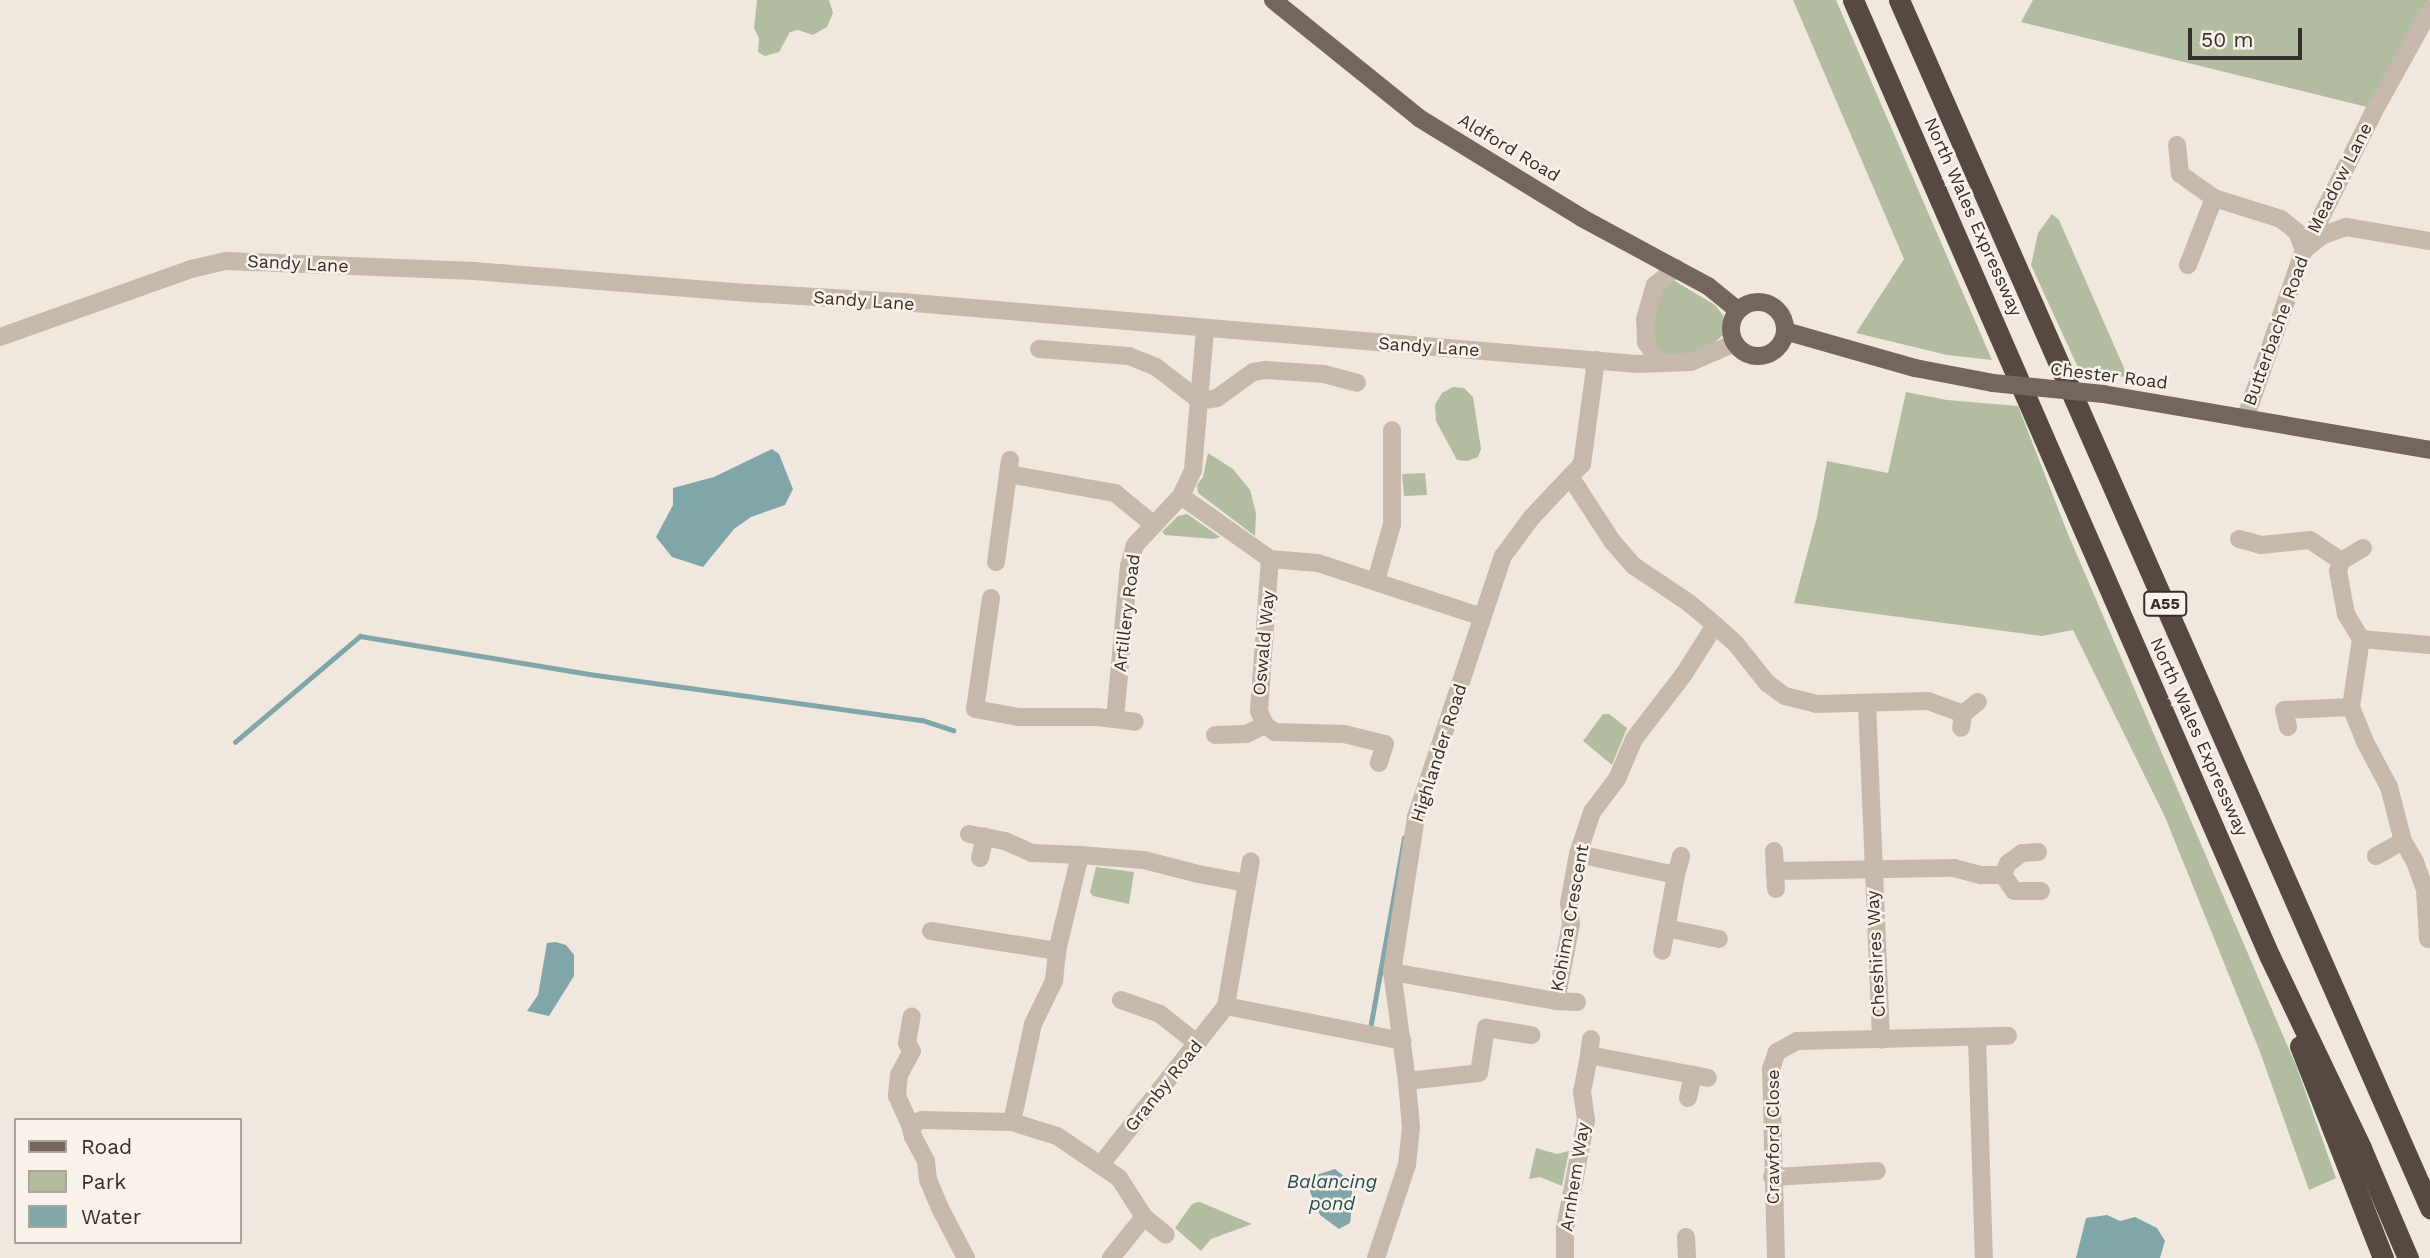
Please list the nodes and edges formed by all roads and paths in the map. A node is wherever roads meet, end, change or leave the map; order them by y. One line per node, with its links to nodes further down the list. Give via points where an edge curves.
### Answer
1 (1273, 0): 10 (main road, Aldford Road, via 1419,118 1582,218)
2 (1853, 0): 67 (highway, North Wales Expressway / A55)
3 (1899, 0): 87 (highway, North Wales Expressway / A55)
4 (2430, 10): 8 (street, Meadow Lane)
5 (2177, 145): 6 (street, Meadow Lane, via 2180,174)
6 (2214, 198): 8 (street, Meadow Lane, via 2281,219 2297,232); 9 (street)
7 (2430, 241): 8 (street, Butterbache Road, via 2346,228 2321,236)
8 (2304, 250): 21 (street, Butterbache Road)
9 (2188, 265)
10 (1676, 268): 11 (main road, Aldford Road); 18 (street, via 1655,285 1645,319 1646,342)
11 (1738, 310): 13 (main road, via 1757,301 1770,304 1780,312); 15 (main road, via 1731,329)
12 (1205, 330): 14 (street, Sandy Lane, via 902,302 474,271 227,261 191,269); 17 (street, Sandy Lane); 20 (street, Artillery Road)
13 (1785, 331): 15 (main road, via 1780,345 1760,356 1746,353); 21 (main road, Chester Road, bridge, via 1915,368 1993,383 2103,394)
14 (0, 337)
15 (1735, 343): 18 (street, Sandy Lane, via 1691,362)
16 (1039, 349): 20 (street, via 1129,356 1156,366)
17 (1596, 360): 18 (street, Sandy Lane); 24 (street, Highlander Road, via 1582,464)
18 (1661, 363)
19 (1357, 383): 20 (street, via 1324,374 1266,370 1253,372 1217,398)
20 (1200, 401): 25 (street, Artillery Road, via 1193,470)
21 (2245, 419): 23 (main road, Chester Road)
22 (1392, 430): 32 (street, via 1392,524)
23 (2430, 450)
24 (1571, 478): 34 (street, Highlander Road, via 1503,555); 35 (street, via 1633,566)
25 (1181, 496): 26 (street, Artillery Road); 29 (street)
26 (1154, 525): 31 (street, via 1115,493 1009,467); 42 (street, Artillery Road, via 1135,545 1129,566)
27 (2239, 539): 30 (street, via 2258,552 2310,540)
28 (2363, 548): 30 (street)
29 (1270, 559): 32 (street, via 1318,563); 44 (street, Oswald Way, via 1259,710)
30 (2341, 561): 36 (street, via 2346,614)
31 (996, 562)
32 (1376, 581): 34 (street)
33 (991, 598): 42 (street, via 973,717)
34 (1482, 617): 68 (street, Highlander Road, via 1416,817)
35 (1715, 625): 39 (street, via 1767,683 1785,696 1816,704); 50 (street, Kohima Crescent, via 1685,674 1633,739 1617,779 1592,811)
36 (2361, 639): 37 (street); 40 (street)
37 (2430, 646)
38 (1978, 702): 39 (street, via 1962,721 1928,701)
39 (1867, 704): 56 (street, Cheshires Way)
40 (2351, 708): 41 (street); 47 (street, via 2389,787)
41 (2283, 713)
42 (1115, 719): 43 (street)
43 (1135, 722)
44 (1265, 725): 45 (street, via 1246,734); 46 (street, via 1275,732 1388,737)
45 (1215, 735)
46 (1378, 763)
47 (2403, 841): 53 (street); 64 (street, via 2425,890)
48 (1774, 851): 56 (street, Cheshires Way, via 1776,880)
49 (2038, 852): 58 (street, via 2022,853 2008,863)
50 (1578, 854): 57 (street); 69 (street, Kohima Crescent)
51 (1080, 855): 54 (street, via 1032,853 977,835); 59 (street, via 1144,860); 65 (street)
52 (1681, 856): 57 (street)
53 (2376, 856)
54 (980, 858)
55 (1251, 862): 59 (street)
56 (1872, 869): 58 (street, Cheshires Way, via 1954,868); 77 (street, Cheshires Way)
57 (1676, 875): 61 (street)
58 (2003, 875): 60 (street, Cheshires Way, via 2014,891)
59 (1247, 883): 71 (street)
60 (2040, 891)
61 (1666, 928): 63 (street); 66 (street)
62 (931, 931): 65 (street)
63 (1719, 939)
64 (2428, 939)
65 (1057, 951): 82 (street, via 1054,981 1032,1024)
66 (1662, 951)
67 (2270, 957): 98 (highway, via 2311,1079); 99 (highway, North Wales Expressway / A55)
68 (1392, 972): 69 (street, Kohima Crescent); 78 (street, Highlander Road)
69 (1556, 1001): 70 (street)
70 (1577, 1003)
71 (1226, 1006): 78 (street); 79 (street, Granby Road)
72 (1130, 1007): 79 (street, via 1160,1014)
73 (912, 1016): 83 (street, via 907,1042 912,1051 899,1074 897,1096)
74 (1531, 1035): 80 (street, via 1486,1028 1479,1073)
75 (2008, 1036): 76 (street, Crawford Close)
76 (1977, 1038): 77 (street, Crawford Close); 97 (street)
77 (1881, 1040): 86 (street, Crawford Close, via 1797,1041 1777,1052 1771,1069)
78 (1403, 1041): 80 (street, Highlander Road)
79 (1198, 1044): 84 (street, Granby Road)
80 (1407, 1081): 93 (street, Highlander Road, via 1411,1128 1407,1165)
81 (1689, 1098): 94 (street, Arnhem Way, via 1701,1076 1590,1047 1582,1092 1586,1120 1565,1228)
82 (1012, 1122): 83 (street, via 922,1119); 84 (street, via 1057,1136)
83 (910, 1125): 91 (street, via 932,1189)
84 (1101, 1164): 88 (street, via 1119,1178)
85 (1877, 1171): 86 (street)
86 (1772, 1177): 96 (street, Crawford Close)
87 (2430, 1208)
88 (1144, 1217): 89 (street); 92 (street)
89 (1166, 1235)
90 (1686, 1237): 95 (street)
91 (965, 1258)
92 (1111, 1258)
93 (1376, 1258)
94 (1565, 1258)
95 (1687, 1258)
96 (1776, 1258)
97 (1984, 1258)
98 (2384, 1258)
99 (2408, 1258)

